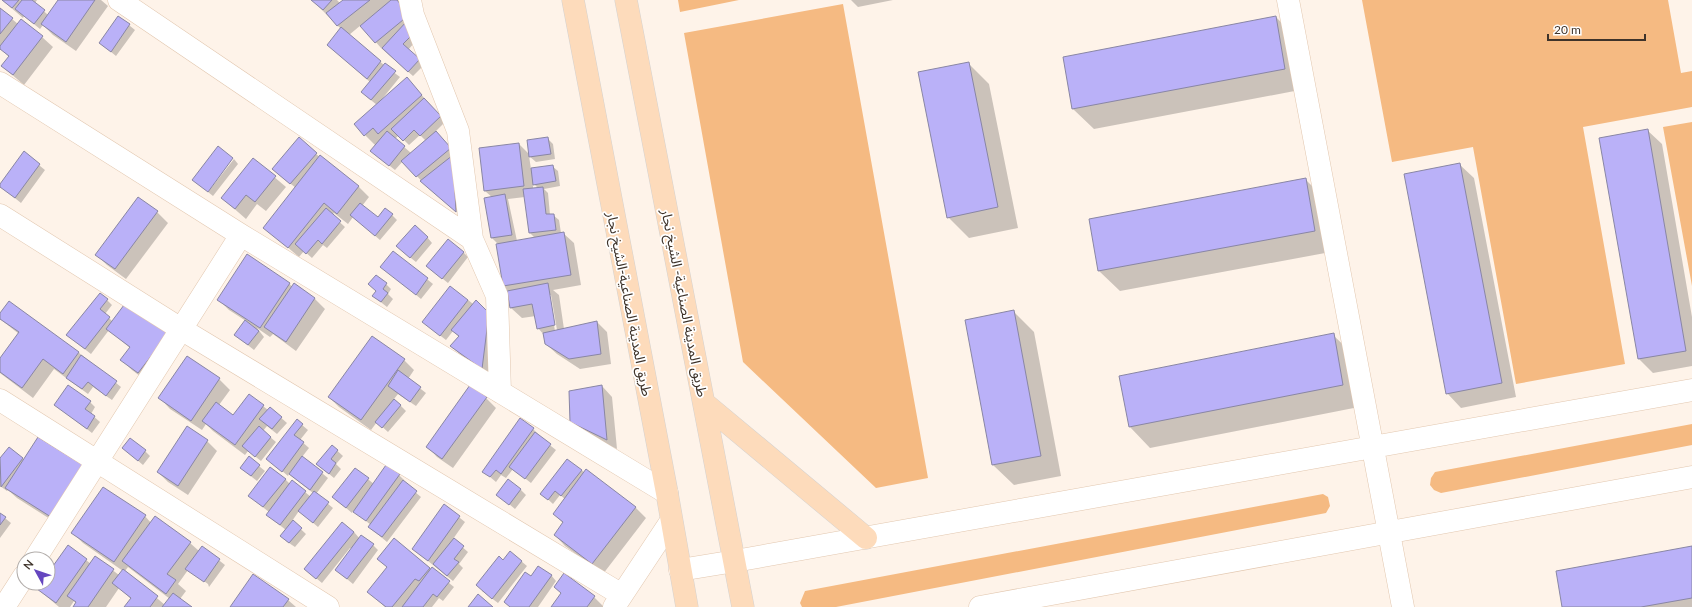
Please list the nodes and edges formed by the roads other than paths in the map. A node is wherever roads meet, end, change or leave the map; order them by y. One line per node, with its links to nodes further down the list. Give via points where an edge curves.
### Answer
1 (119, 0): 9 (street)
2 (410, 0): 9 (street, via 413,15 458,131)
3 (573, 0): 18 (main road, طريق المدينة الصناعية-الشيخ نجار)
4 (626, 0): 14 (main road, طريق المدينة الصناعية- الشيخ نجار)
5 (1288, 0): 15 (street)
6 (0, 83): 8 (street)
7 (0, 215): 10 (street)
8 (241, 236): 10 (street); 12 (street)
9 (472, 240): 12 (street, via 497,296)
10 (181, 329): 16 (street); 26 (street)
11 (1692, 390): 15 (street)
12 (500, 392): 18 (street)
13 (0, 400): 16 (street)
14 (704, 403): 21 (main road); 23 (main road, طريق المدينة الصناعية- الشيخ نجار)
15 (1372, 447): 20 (street); 21 (street)
16 (97, 462): 22 (street); 28 (street)
17 (1692, 477): 20 (street)
18 (667, 493): 19 (main road, طريق المدينة الصناعية-الشيخ نجار)
19 (671, 521): 24 (main road, طريق المدينة الصناعية-الشيخ نجار); 26 (street)
20 (1388, 532): 31 (street); 32 (street)
21 (866, 538): 23 (street)
22 (40, 551)
23 (735, 562): 24 (street); 30 (main road, طريق المدينة الصناعية- الشيخ نجار)
24 (680, 570): 29 (main road, طريق المدينة الصناعية-الشيخ نجار)
25 (16, 589): 27 (street)
26 (618, 601)
27 (8, 602)
28 (328, 607)
29 (687, 607)
30 (743, 607)
31 (980, 607)
32 (1402, 607)

